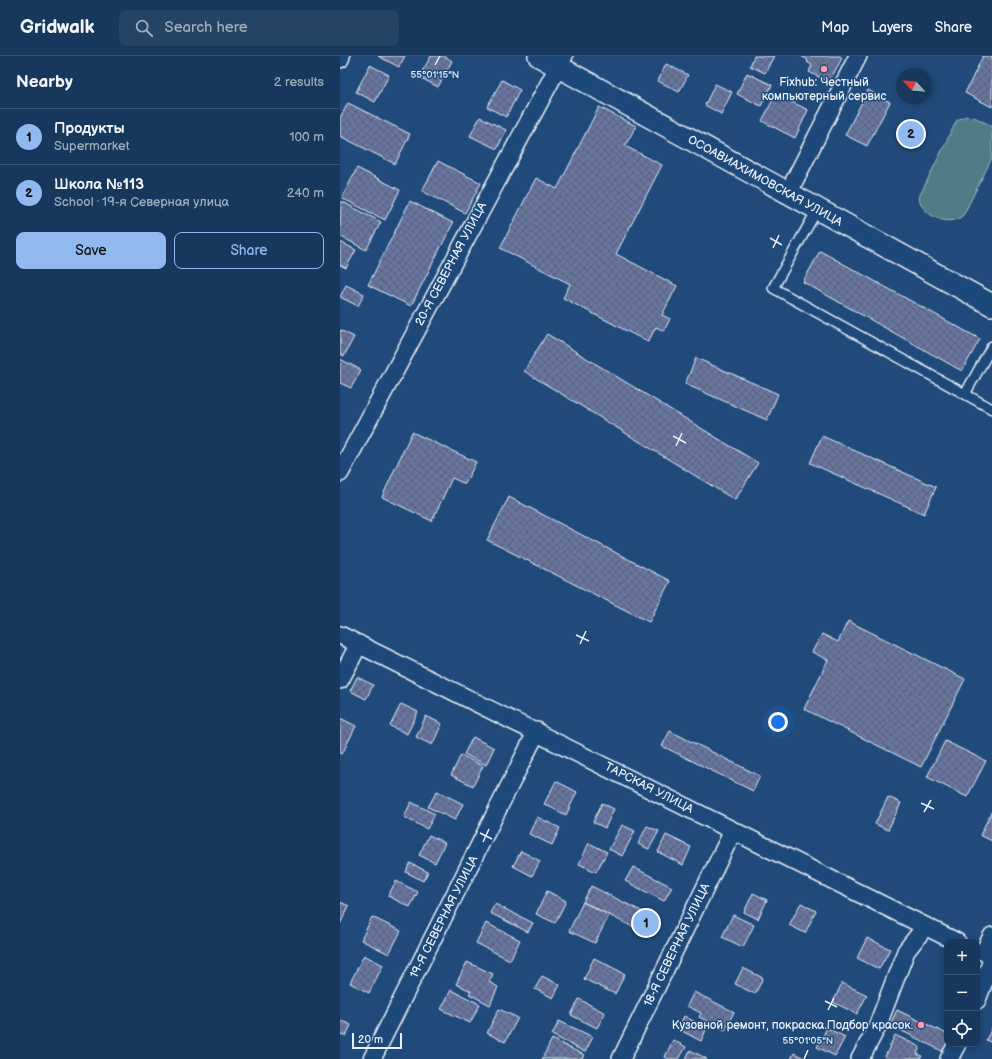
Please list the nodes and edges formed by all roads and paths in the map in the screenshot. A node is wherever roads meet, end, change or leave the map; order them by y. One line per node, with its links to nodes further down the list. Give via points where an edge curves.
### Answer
1 (539, 56): 3 (street, ОСОАВИАХИМОВСКАЯ УЛИЦА)
2 (858, 56): 4 (street)
3 (560, 61): 4 (street, ОСОАВИАХИМОВСКАЯ УЛИЦА); 10 (street, 20-Я СЕВЕРНАЯ УЛИЦА)
4 (788, 194): 5 (street, ОСОАВИАХИМОВСКАЯ УЛИЦА)
5 (817, 210): 6 (street, ОСОАВИАХИМОВСКАЯ УЛИЦА); 8 (lane, via 773,288)
6 (992, 305)
7 (992, 346): 8 (lane)
8 (965, 394): 9 (lane)
9 (992, 409)
10 (340, 473)
11 (340, 635): 12 (street, ТАРСКАЯ УЛИЦА)
12 (359, 644): 13 (street); 14 (street, ТАРСКАЯ УЛИЦА)
13 (340, 680)
14 (537, 732): 15 (street, ТАРСКАЯ УЛИЦА); 22 (street, 19-Я СЕВЕРНАЯ УЛИЦА)
15 (733, 831): 16 (street, ТАРСКАЯ УЛИЦА); 23 (street, 18-Я СЕВЕРНАЯ УЛИЦА)
16 (925, 927): 18 (street, ТАРСКАЯ УЛИЦА); 24 (street, via 906,951 877,1027)
17 (992, 936): 19 (street)
18 (951, 939)
19 (986, 955): 20 (street)
20 (980, 985)
21 (955, 1047): 25 (street)
22 (372, 1059)
23 (621, 1059)
24 (860, 1059)
25 (949, 1059)

